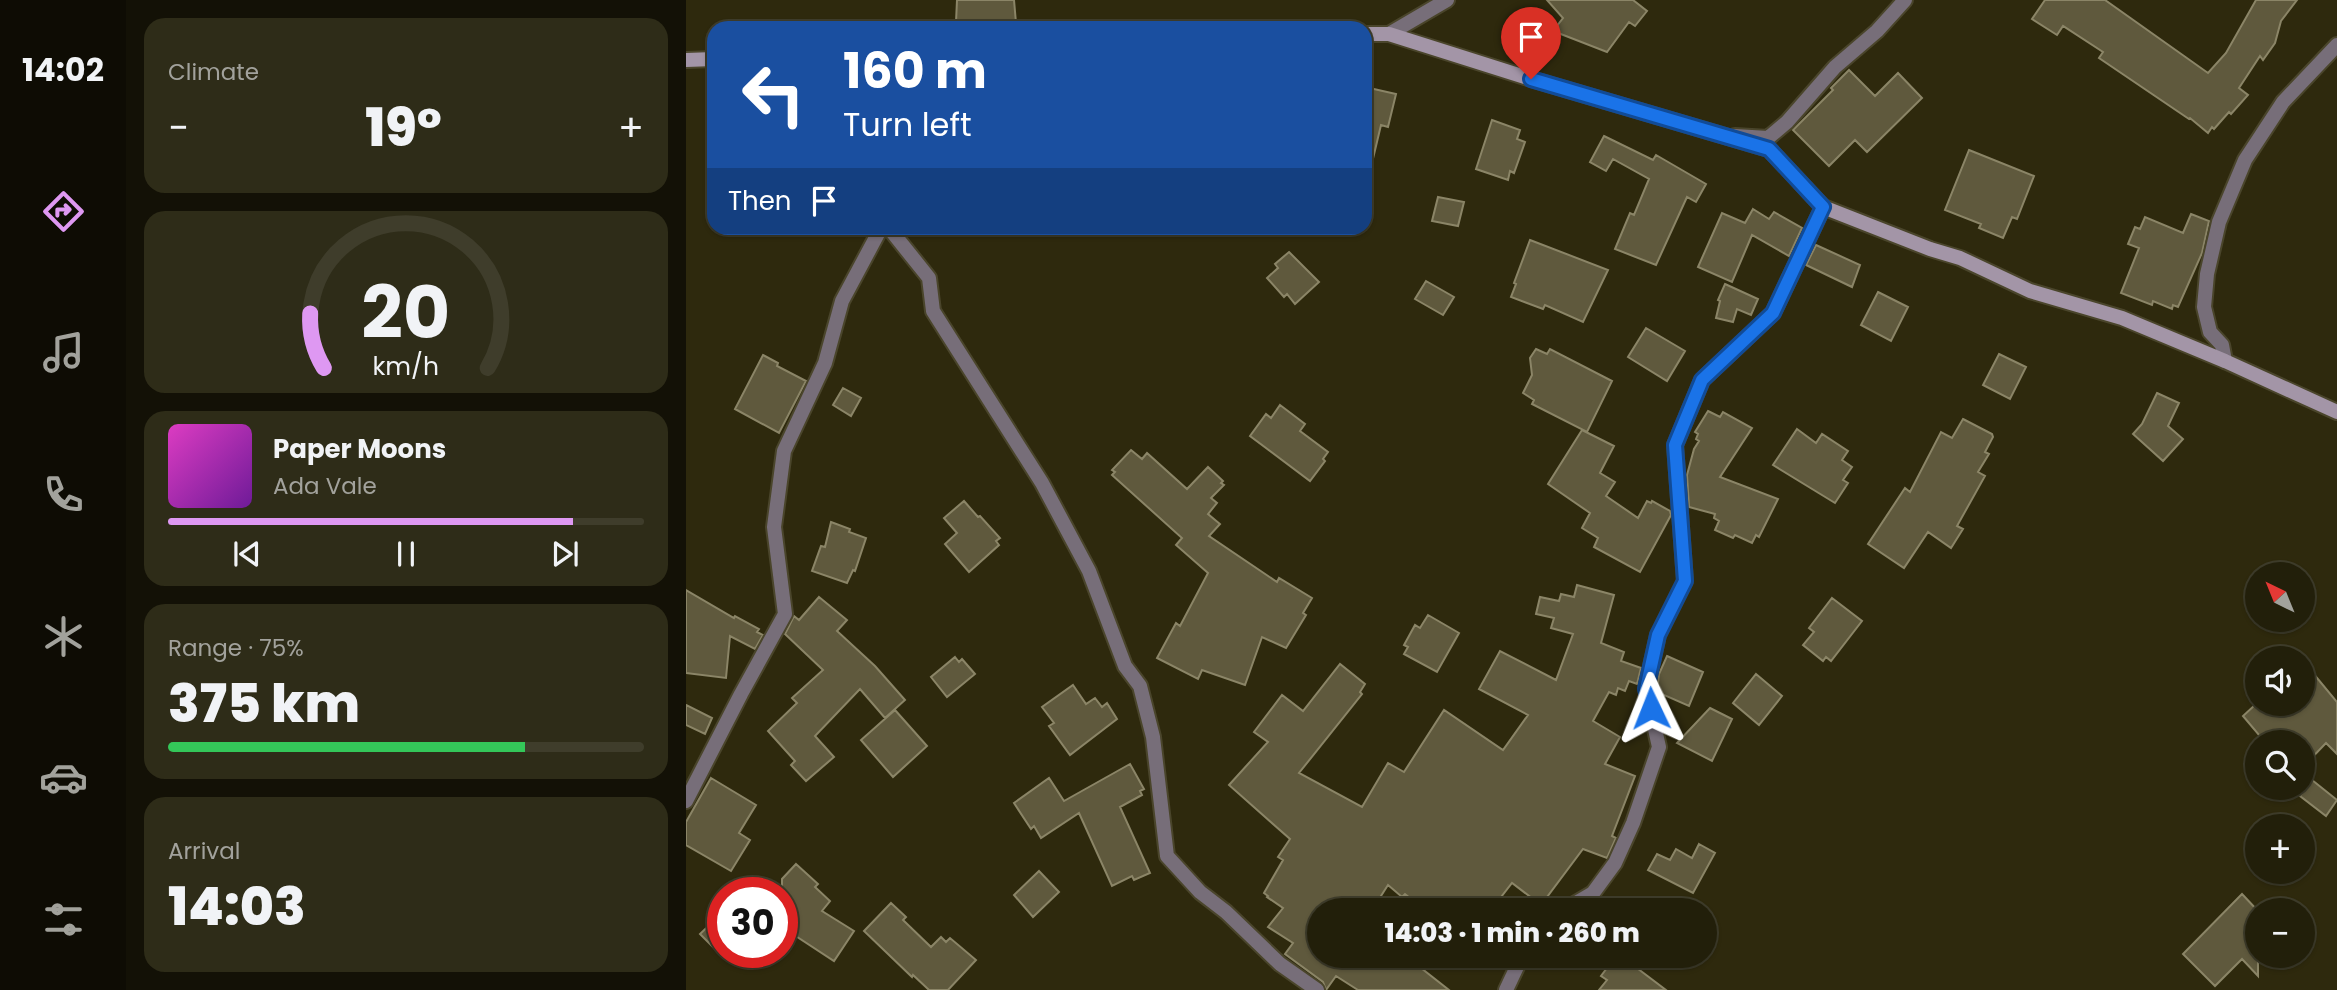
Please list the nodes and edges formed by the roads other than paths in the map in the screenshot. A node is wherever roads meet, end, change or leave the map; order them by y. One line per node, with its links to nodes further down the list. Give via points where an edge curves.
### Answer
1 (1447, 0): 4 (street)
2 (1905, 0): 8 (street, via 1768,138)
3 (1372, 34): 4 (main road)
4 (1389, 34): 8 (main road)
5 (2337, 45): 12 (street, via 2283,102 2245,160 2219,222 2204,307)
6 (707, 59): 7 (main road)
7 (686, 60)
8 (1723, 135): 9 (main road, via 1769,149)
9 (1823, 207): 12 (main road, via 1960,258 2030,291 2122,318); 15 (street, via 1773,313 1702,380 1675,445 1685,581 1658,635 1646,689 1659,747 1615,863)
10 (877, 235): 14 (street, via 842,301 825,363 783,451 774,527 785,614)
11 (894, 235): 17 (street, via 929,278 933,310 1042,483 1089,571 1125,666 1140,686 1153,737 1167,856 1280,964)
12 (2225, 361): 13 (main road)
13 (2337, 412)
14 (686, 802)
15 (1584, 898)
16 (1516, 968): 18 (street)
17 (1317, 990)
18 (1506, 990)

